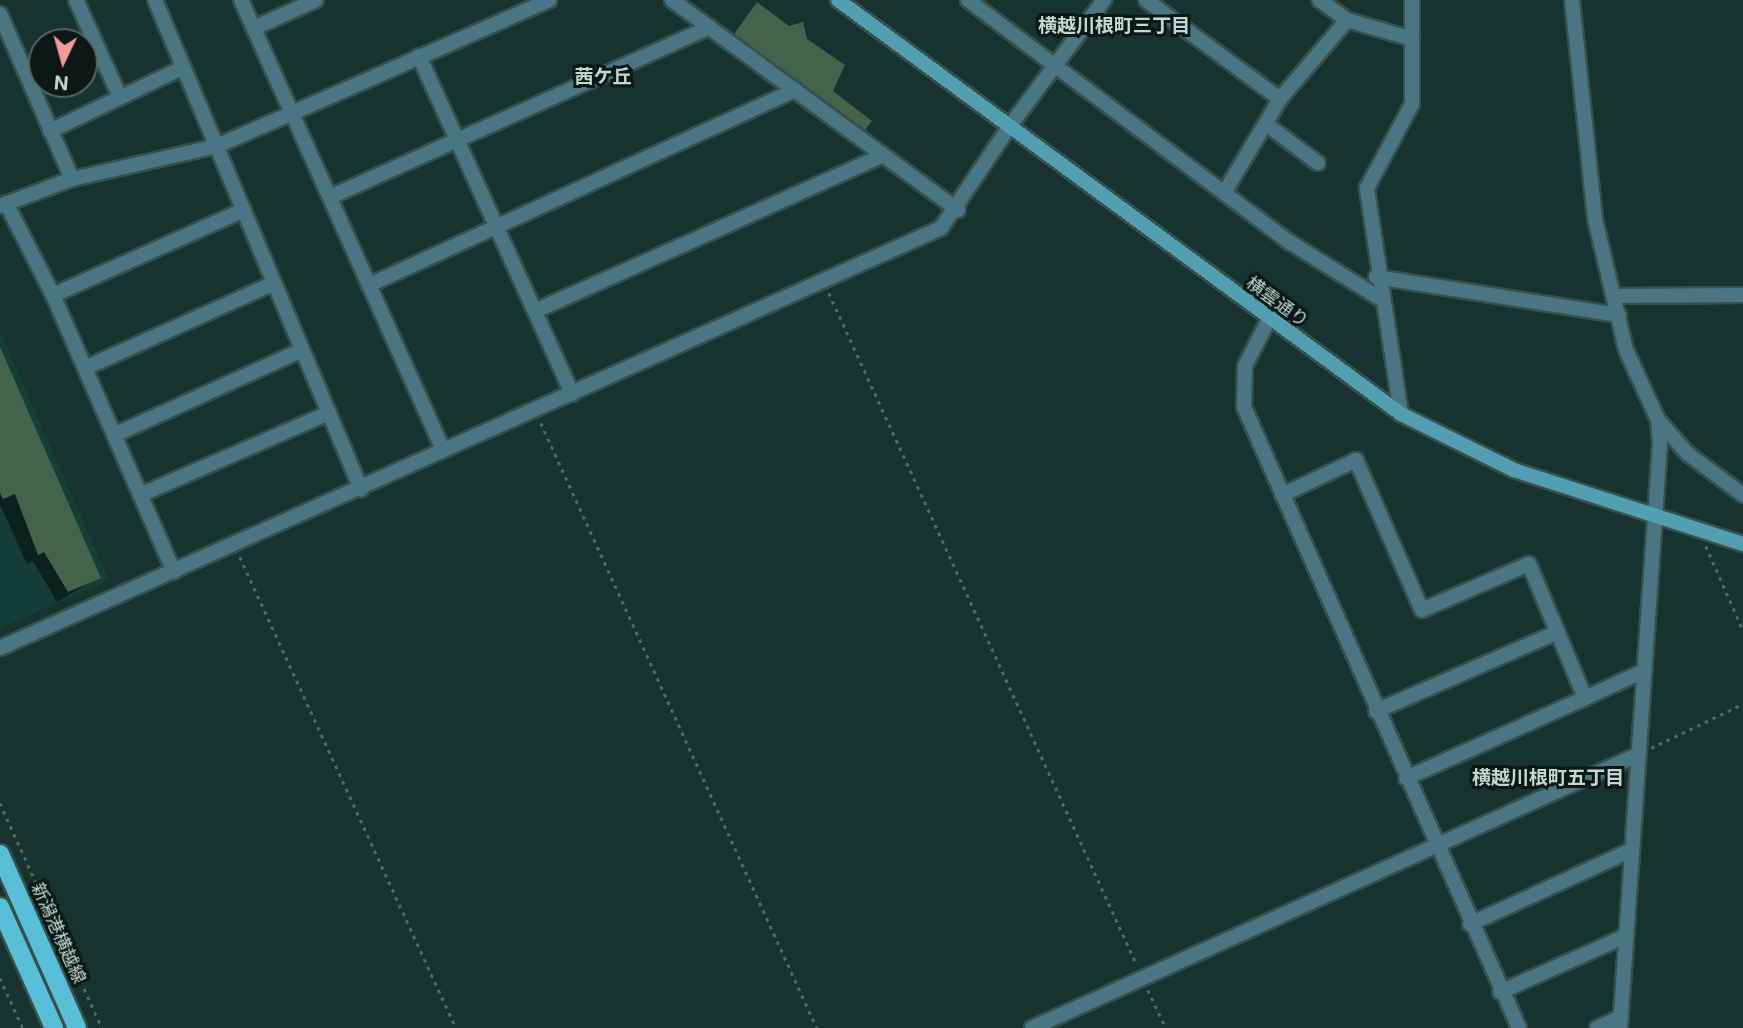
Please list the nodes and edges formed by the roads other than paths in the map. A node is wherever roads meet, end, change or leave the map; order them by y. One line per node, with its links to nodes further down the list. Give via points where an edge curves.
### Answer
1 (75, 0): 23 (street)
2 (155, 0): 21 (street)
3 (242, 0): 16 (street)
4 (316, 0): 16 (street)
5 (550, 0): 19 (street)
6 (672, 0): 17 (street)
7 (838, 0): 27 (main road, 横雲通り)
8 (968, 0): 20 (street)
9 (1104, 0): 20 (street)
10 (1146, 0): 24 (street)
11 (1320, 0): 15 (street)
12 (1412, 0): 18 (street)
13 (1572, 0): 45 (street, via 1595,219)
14 (0, 14): 28 (street)
15 (1347, 20): 18 (street); 24 (street)
16 (254, 27): 25 (street)
17 (710, 27): 22 (street); 29 (street)
18 (1412, 39): 40 (street, via 1412,104 1367,188)
19 (419, 56): 25 (street); 29 (street)
20 (1056, 64): 27 (street); 34 (street)
21 (184, 67): 23 (street); 30 (street)
22 (795, 90): 31 (street); 39 (street)
23 (120, 97): 28 (street)
24 (1280, 99): 26 (street)
25 (292, 112): 30 (street); 35 (street)
26 (1266, 124): 32 (street); 34 (street)
27 (1009, 127): 38 (street); 49 (main road, 横雲通り)
28 (50, 131): 33 (street)
29 (457, 140): 35 (street); 39 (street)
30 (217, 146): 33 (street); 37 (street)
31 (883, 155): 38 (street); 47 (street)
32 (1318, 163)
33 (72, 179): 36 (street)
34 (1224, 193): 46 (street)
35 (330, 197): 42 (street)
36 (3, 204): 43 (street)
37 (244, 210): 41 (street); 43 (street)
38 (958, 210): 52 (street, via 941,229)
39 (496, 226): 42 (street); 47 (street)
40 (1376, 277): 46 (street); 48 (street)
41 (274, 283): 50 (street); 51 (street)
42 (369, 285): 57 (street)
43 (54, 295): 51 (street)
44 (1743, 295): 45 (street)
45 (1615, 296): 48 (street)
46 (1379, 298): 54 (street)
47 (534, 311): 52 (street)
48 (1619, 315): 55 (street, via 1626,350)
49 (1269, 319): 54 (main road, 横雲通り); 60 (street, via 1249,355 1242,397)
50 (302, 350): 53 (street); 56 (street)
51 (85, 368): 56 (street)
52 (572, 394): 57 (street)
53 (329, 413): 58 (street); 59 (street)
54 (1401, 414): 62 (main road, 横雲通り, via 1514,470)
55 (1658, 420): 61 (street, via 1688,454); 62 (street)
56 (114, 435): 59 (street)
57 (442, 448): 58 (street)
58 (361, 489): 64 (street)
59 (141, 495): 64 (street)
60 (1282, 495): 65 (street, via 1356,460 1422,610 1530,564); 69 (street)
61 (1743, 495)
62 (1654, 516): 63 (main road, 横雲通り); 67 (street)
63 (1743, 544)
64 (174, 572): 66 (street)
65 (1558, 632): 68 (street); 69 (street)
66 (0, 648)
67 (1644, 671): 68 (street); 70 (street)
68 (1585, 698): 71 (street)
69 (1377, 711): 71 (street)
70 (1639, 754): 72 (street); 73 (street)
71 (1406, 778): 72 (street)
72 (1436, 846): 76 (street); 82 (street)
73 (1632, 850): 76 (street); 77 (street)
74 (0, 854): 81 (main road, 新潟港横越線)
75 (0, 907): 80 (main road)
76 (1470, 923): 78 (street)
77 (1626, 936): 78 (street); 79 (street)
78 (1500, 992): 83 (street)
79 (1620, 1022): 84 (street)
80 (54, 1028)
81 (77, 1028)
82 (1032, 1028)
83 (1519, 1028)
84 (1597, 1028)

